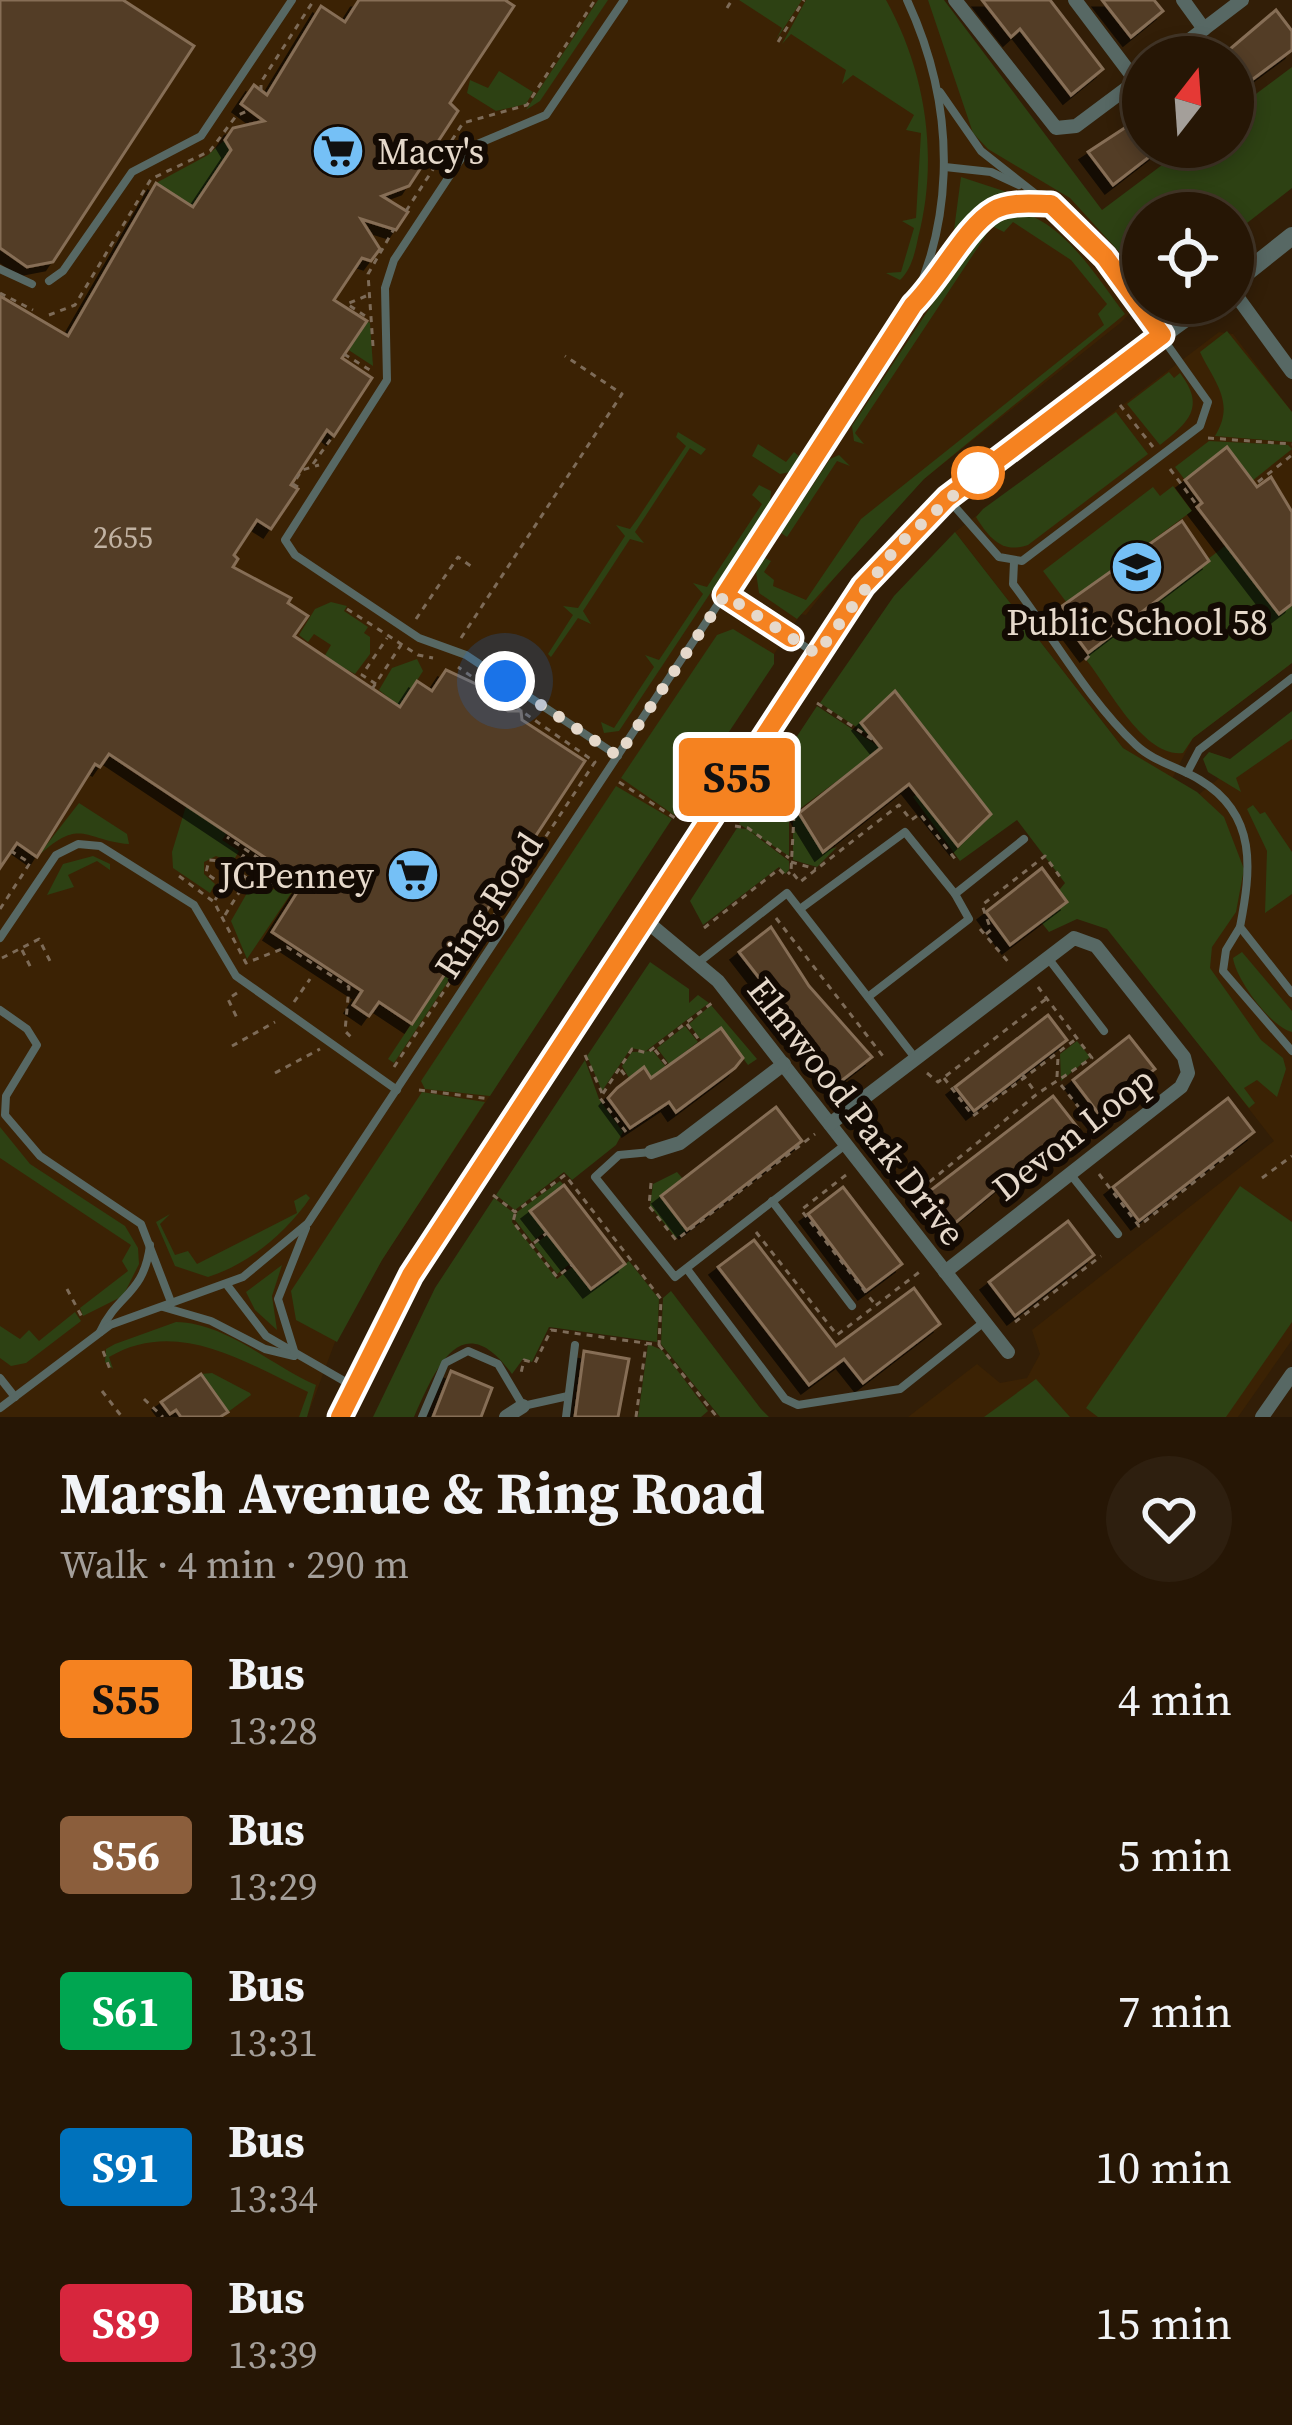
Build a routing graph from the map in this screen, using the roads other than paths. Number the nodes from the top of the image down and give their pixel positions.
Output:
1 (292, 0) edge
2 (624, 0) edge
3 (907, 0) edge
4 (955, 0) edge
5 (1076, 0) edge
6 (1183, 0) edge
7 (1242, 0) edge
8 (1204, 29) junction
9 (1195, 36) edge
10 (1122, 56) edge
11 (939, 89) junction
12 (1122, 92) edge
13 (945, 167) junction
14 (1051, 204) junction
15 (1292, 236) edge
16 (0, 269) edge
17 (1254, 269) edge
18 (49, 281) dead end
19 (32, 284) dead end
20 (913, 305) junction
21 (1254, 317) edge
22 (1177, 324) edge
23 (1162, 335) junction
24 (1292, 372) edge
25 (947, 498) junction
26 (1015, 562) junction
27 (725, 595) junction
28 (817, 654) junction
29 (1292, 678) edge
30 (618, 756) junction
31 (1187, 773) junction
32 (1024, 839) dead end
33 (956, 894) junction
34 (800, 910) junction
35 (645, 920) junction
36 (1240, 927) junction
37 (0, 938) edge
38 (1047, 957) junction
39 (699, 962) junction
40 (1292, 993) edge
41 (868, 998) junction
42 (0, 1010) edge
43 (1104, 1031) dead end
44 (1292, 1051) edge
45 (916, 1059) junction
46 (784, 1064) junction
47 (397, 1090) junction
48 (824, 1128) junction
49 (846, 1144) junction
50 (651, 1152) joint
51 (1070, 1174) junction
52 (772, 1202) junction
53 (308, 1223) junction
54 (1118, 1234) dead end
55 (150, 1244) junction
56 (687, 1269) junction
57 (945, 1272) junction
58 (227, 1285) junction
59 (171, 1302) junction
60 (158, 1305) junction
61 (851, 1306) dead end
62 (984, 1322) junction
63 (100, 1332) junction
64 (575, 1345) dead end
65 (1008, 1352) dead end
66 (296, 1355) junction
67 (1292, 1374) edge
68 (0, 1378) edge
69 (352, 1386) junction
70 (568, 1396) junction
71 (14, 1397) junction
72 (523, 1406) junction
73 (0, 1408) edge
74 (340, 1417) edge
75 (422, 1417) edge
76 (506, 1417) edge
77 (566, 1417) edge
78 (1262, 1417) edge

1 - 18 lane
2 - 30 lane
3 - 11 lane, Ring Road
4 - 12 street
5 - 10 street
6 - 8 street
7 - 8 street
8 - 9 street
11 - 13 lane, Ring Road
11 - 14 lane, Ring Road
13 - 14 lane, Ring Road
13 - 20 lane, Ring Road
14 - 20 lane, Ring Road
14 - 23 lane, Ring Road
15 - 17 street
16 - 19 lane
20 - 27 lane, Ring Road
21 - 24 street
22 - 23 street
23 - 25 street
23 - 26 lane, Ring Road
25 - 26 lane
25 - 28 street
26 - 31 lane
27 - 28 lane
27 - 30 lane, Ring Road
28 - 35 street
29 - 31 lane
30 - 47 lane, Ring Road
31 - 36 lane
32 - 33 lane
33 - 34 lane
33 - 41 lane
34 - 39 lane
34 - 41 lane
35 - 39 street, Elmwood Park Drive
35 - 69 street
36 - 40 lane
36 - 44 lane
37 - 47 lane
38 - 43 lane
38 - 45 street, Devon Loop
38 - 51 street, Devon Loop
39 - 46 street, Elmwood Park Drive
41 - 45 lane
42 - 55 lane
45 - 48 street, Devon Loop
46 - 48 street, Elmwood Park Drive
46 - 50 street
47 - 53 lane, Ring Road
48 - 49 street, Elmwood Park Drive
49 - 52 lane
49 - 57 street, Elmwood Park Drive
50 - 56 lane
51 - 54 lane
51 - 57 street, Devon Loop
52 - 56 lane
52 - 61 lane
53 - 58 lane, Ring Road
53 - 66 lane
55 - 59 lane
55 - 63 lane
56 - 62 lane
57 - 62 street, Elmwood Park Drive
58 - 59 lane, Ring Road
58 - 66 lane
59 - 60 lane, Ring Road
60 - 63 lane, Ring Road
60 - 66 lane
62 - 65 street, Elmwood Park Drive
63 - 71 lane, Ring Road
64 - 70 lane
66 - 69 lane
67 - 78 street
68 - 71 lane
69 - 74 street
70 - 72 lane
70 - 77 lane
71 - 73 lane, Ring Road
72 - 75 lane
72 - 76 street

